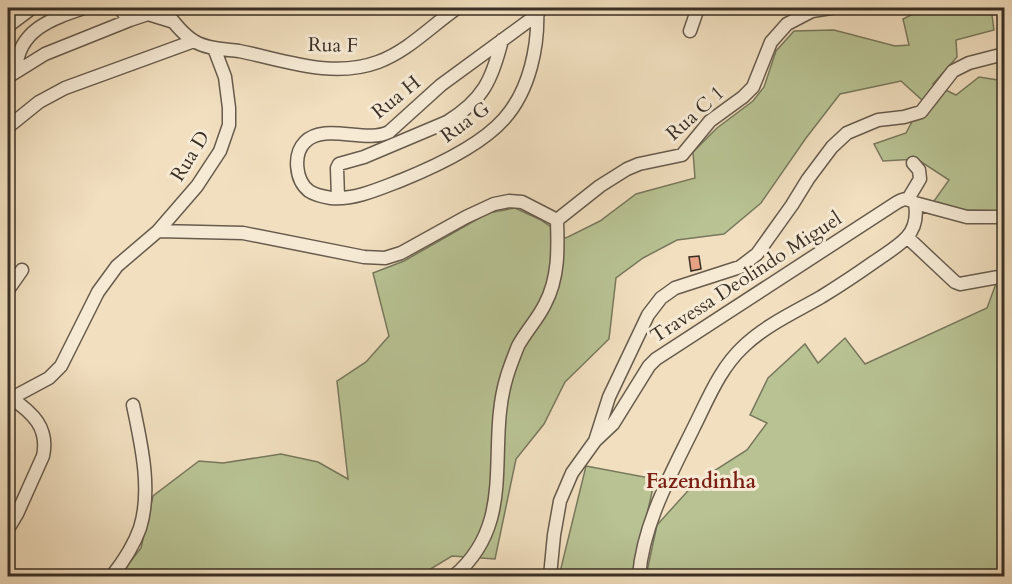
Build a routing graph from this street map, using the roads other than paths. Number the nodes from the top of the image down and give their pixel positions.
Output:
1 (32, 8) edge
2 (84, 8) edge
3 (119, 8) edge
4 (163, 8) edge
5 (457, 8) edge
6 (699, 8) edge
7 (831, 8) edge
8 (145, 11) edge
9 (537, 11) edge
10 (130, 20) junction
11 (174, 22) junction
12 (8, 26) edge
13 (690, 31) dead end
14 (502, 40) junction
15 (194, 41) junction
16 (214, 48) junction
17 (1005, 54) edge
18 (12, 73) edge
19 (8, 127) edge
20 (913, 163) dead end
21 (338, 198) junction
22 (912, 201) junction
23 (1005, 217) edge
24 (558, 219) junction
25 (154, 235) junction
26 (907, 237) junction
27 (22, 270) dead end
28 (1005, 276) edge
29 (8, 290) edge
30 (9, 399) edge
31 (133, 405) dead end
32 (595, 441) junction
33 (8, 529) edge
34 (112, 576) edge
35 (454, 576) edge
36 (550, 576) edge
37 (639, 576) edge

1 - 12 street
2 - 18 street
3 - 10 street
4 - 11 street
5 - 16 street, Rua F
6 - 13 street
7 - 24 street, Rua C 1
8 - 10 street
8 - 11 street
9 - 14 street, Rua H
9 - 21 street, Rua G
10 - 18 street
11 - 15 street
14 - 21 street
14 - 21 street, Rua H
15 - 16 street, Rua F
15 - 19 street
16 - 25 street, Rua D
17 - 32 street
20 - 22 street
22 - 23 street
22 - 26 street
22 - 32 street, Travessa Deolindo Miguel
24 - 25 street
24 - 35 street
25 - 30 street, Rua D
26 - 28 street
26 - 37 street
27 - 29 street
30 - 33 street
31 - 34 street
32 - 36 street

